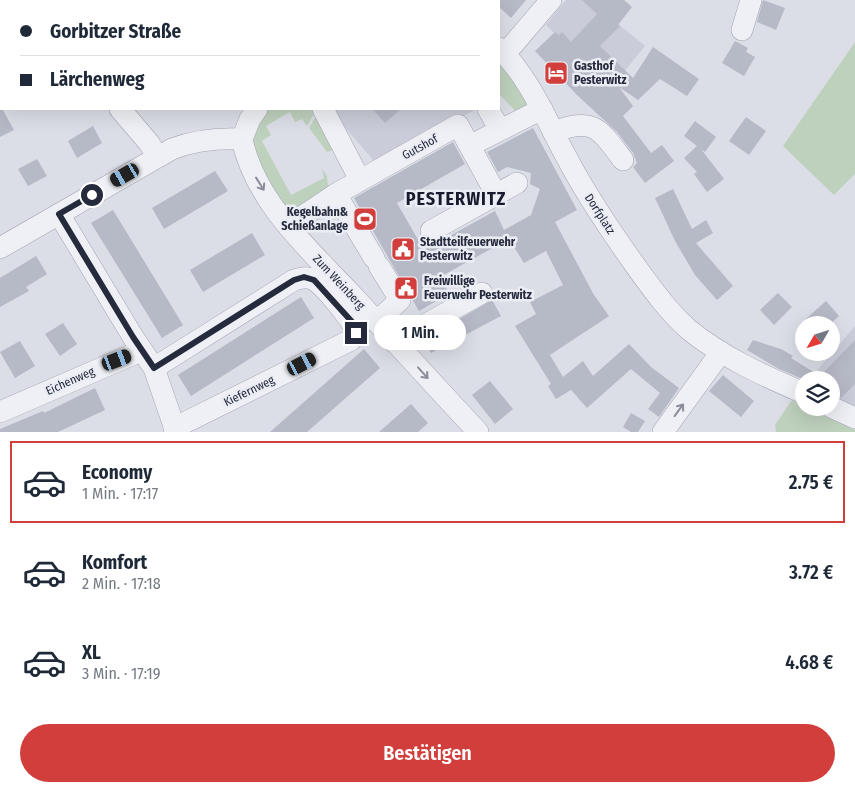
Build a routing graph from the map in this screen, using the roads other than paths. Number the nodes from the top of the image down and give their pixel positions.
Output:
1 (551, 0) edge
2 (751, 0) edge
3 (742, 30) dead end
4 (502, 51) edge
5 (542, 109) junction
6 (121, 110) edge
7 (256, 110) edge
8 (324, 110) edge
9 (489, 110) edge
10 (500, 130) junction
11 (553, 132) junction
12 (242, 140) junction
13 (471, 145) junction
14 (157, 156) junction
15 (623, 160) dead end
16 (360, 180) junction
17 (517, 183) dead end
18 (336, 194) junction
19 (496, 194) junction
20 (59, 214) junction
21 (288, 226) junction
22 (431, 231) dead end
23 (0, 248) edge
24 (482, 293) dead end
25 (376, 322) junction
26 (394, 342) junction
27 (141, 351) junction
28 (721, 352) junction
29 (154, 368) junction
30 (795, 389) edge
31 (840, 410) edge
32 (0, 412) edge
33 (855, 418) edge
34 (175, 430) edge
35 (478, 432) edge
36 (663, 432) edge

1 - 4 street
2 - 3 street
4 - 5 street, Dorfplatz
5 - 10 street
5 - 11 street, Dorfplatz
6 - 14 street
7 - 12 street
8 - 16 street
9 - 10 street
10 - 13 street
11 - 15 street
11 - 28 street, Dorfplatz
12 - 14 street
12 -> 21 street, Zum Weinberg
13 - 16 street, Gutshof
13 - 19 street, Gutshof
14 - 20 street
16 - 18 street
17 - 19 street
18 - 21 street
18 - 25 street
19 - 22 street
20 - 23 street
20 - 27 street
21 - 25 street, Zum Weinberg
24 - 26 street
25 - 26 street, Zum Weinberg
26 -> 35 street, Zum Weinberg
27 - 29 street
27 - 32 street, Eichenweg
28 - 30 street, Dorfplatz
36 -> 28 street
29 - 34 street
29 - 34 street, Kiefernweg
31 - 33 street

